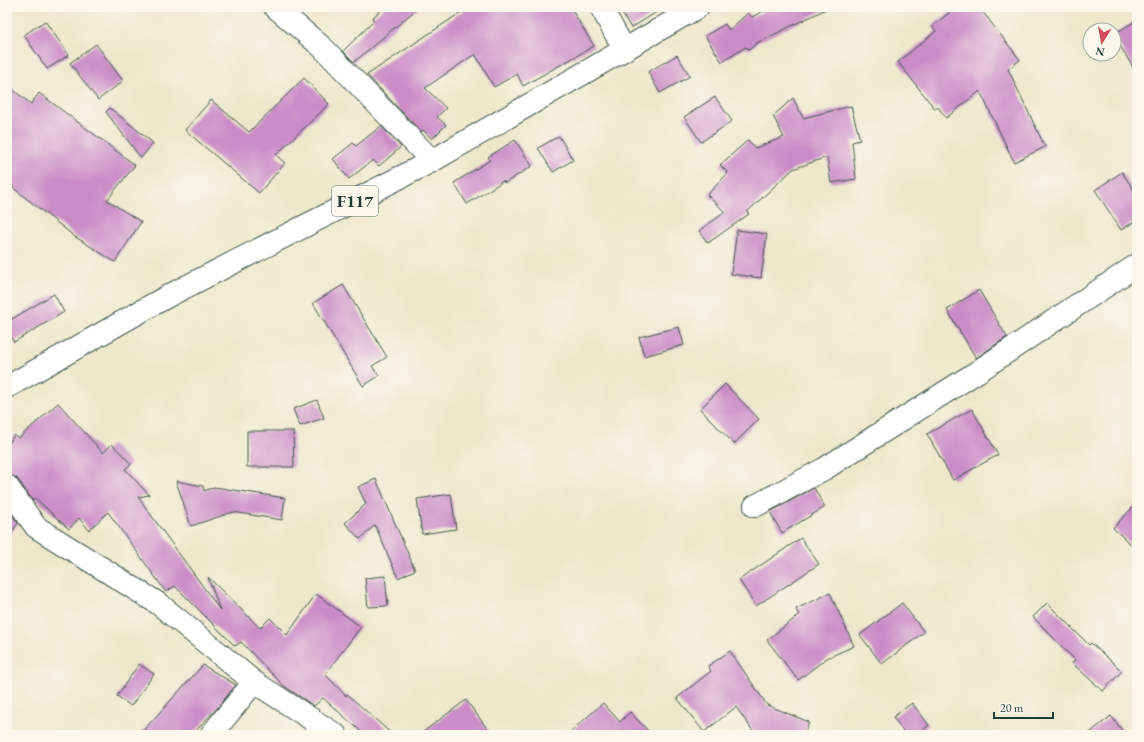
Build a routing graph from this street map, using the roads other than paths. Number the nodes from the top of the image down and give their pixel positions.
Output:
1 (275, 7) edge
2 (601, 7) edge
3 (698, 7) edge
4 (624, 49) junction
5 (432, 161) junction
6 (1137, 265) edge
7 (7, 387) edge
8 (7, 486) edge
9 (755, 506) dead end
10 (254, 682) junction
11 (211, 735) edge
12 (336, 735) edge

1 - 5 street
2 - 4 street
3 - 4 street, F117
4 - 5 street, F117
5 - 7 street, F117
6 - 9 street
8 - 10 street
10 - 11 street
10 - 12 street

